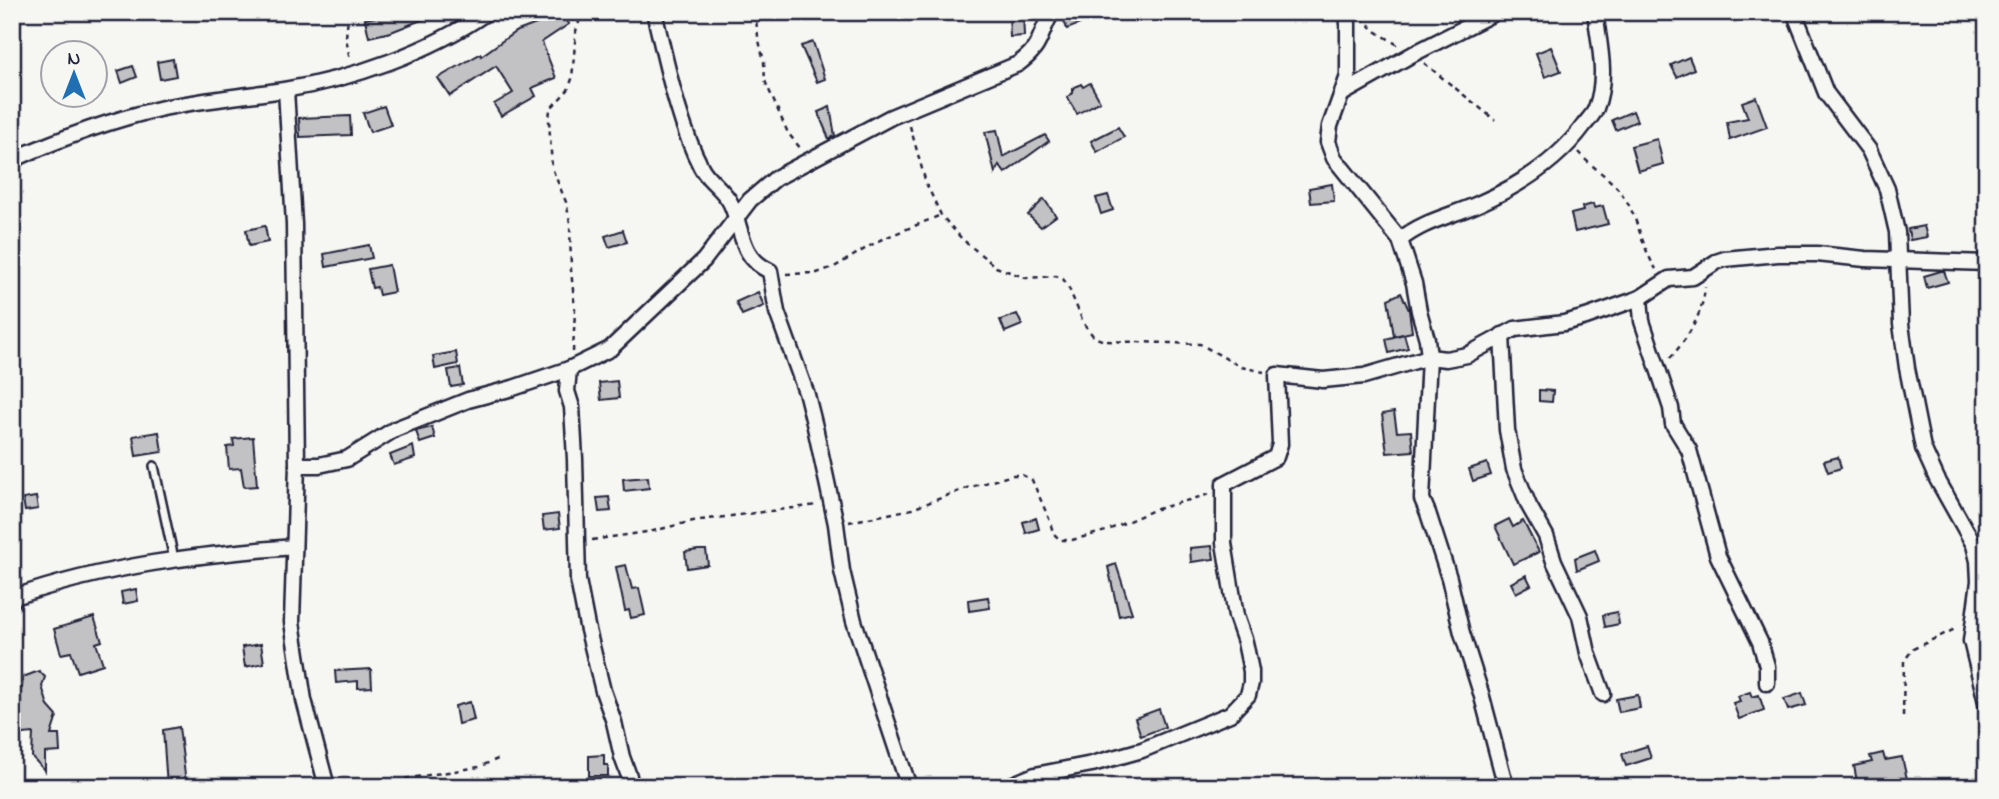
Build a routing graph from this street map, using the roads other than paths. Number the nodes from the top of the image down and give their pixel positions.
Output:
1 (486, 12) edge
2 (654, 12) edge
3 (1052, 12) edge
4 (1347, 12) edge
5 (1496, 12) edge
6 (1595, 12) edge
7 (1794, 12) edge
8 (286, 90) junction
9 (1342, 94) junction
10 (12, 160) edge
11 (736, 220) junction
12 (1401, 240) junction
13 (1897, 260) junction
14 (1987, 263) edge
15 (1640, 298) junction
16 (1502, 335) junction
17 (1429, 357) junction
18 (569, 369) junction
19 (298, 465) junction
20 (154, 466) dead end
21 (293, 547) junction
22 (174, 559) junction
23 (13, 597) edge
24 (1767, 682) dead end
25 (1603, 694) dead end
26 (1987, 706) edge
27 (327, 787) edge
28 (629, 787) edge
29 (909, 787) edge
30 (1006, 787) edge
31 (1506, 787) edge

1 - 8 street
2 - 11 street
3 - 11 street
4 - 9 street
5 - 9 street
6 - 12 street
7 - 13 street
8 - 10 street
8 - 19 street
9 - 12 street
11 - 18 street
11 - 29 street
12 - 17 street
13 - 14 street
13 - 15 street
13 - 26 street
15 - 16 street
15 - 24 street
16 - 17 street
16 - 25 street
17 - 30 street
17 - 31 street
18 - 19 street
18 - 28 street
19 - 21 street
20 - 22 lane
21 - 22 street
21 - 27 street
22 - 23 street

